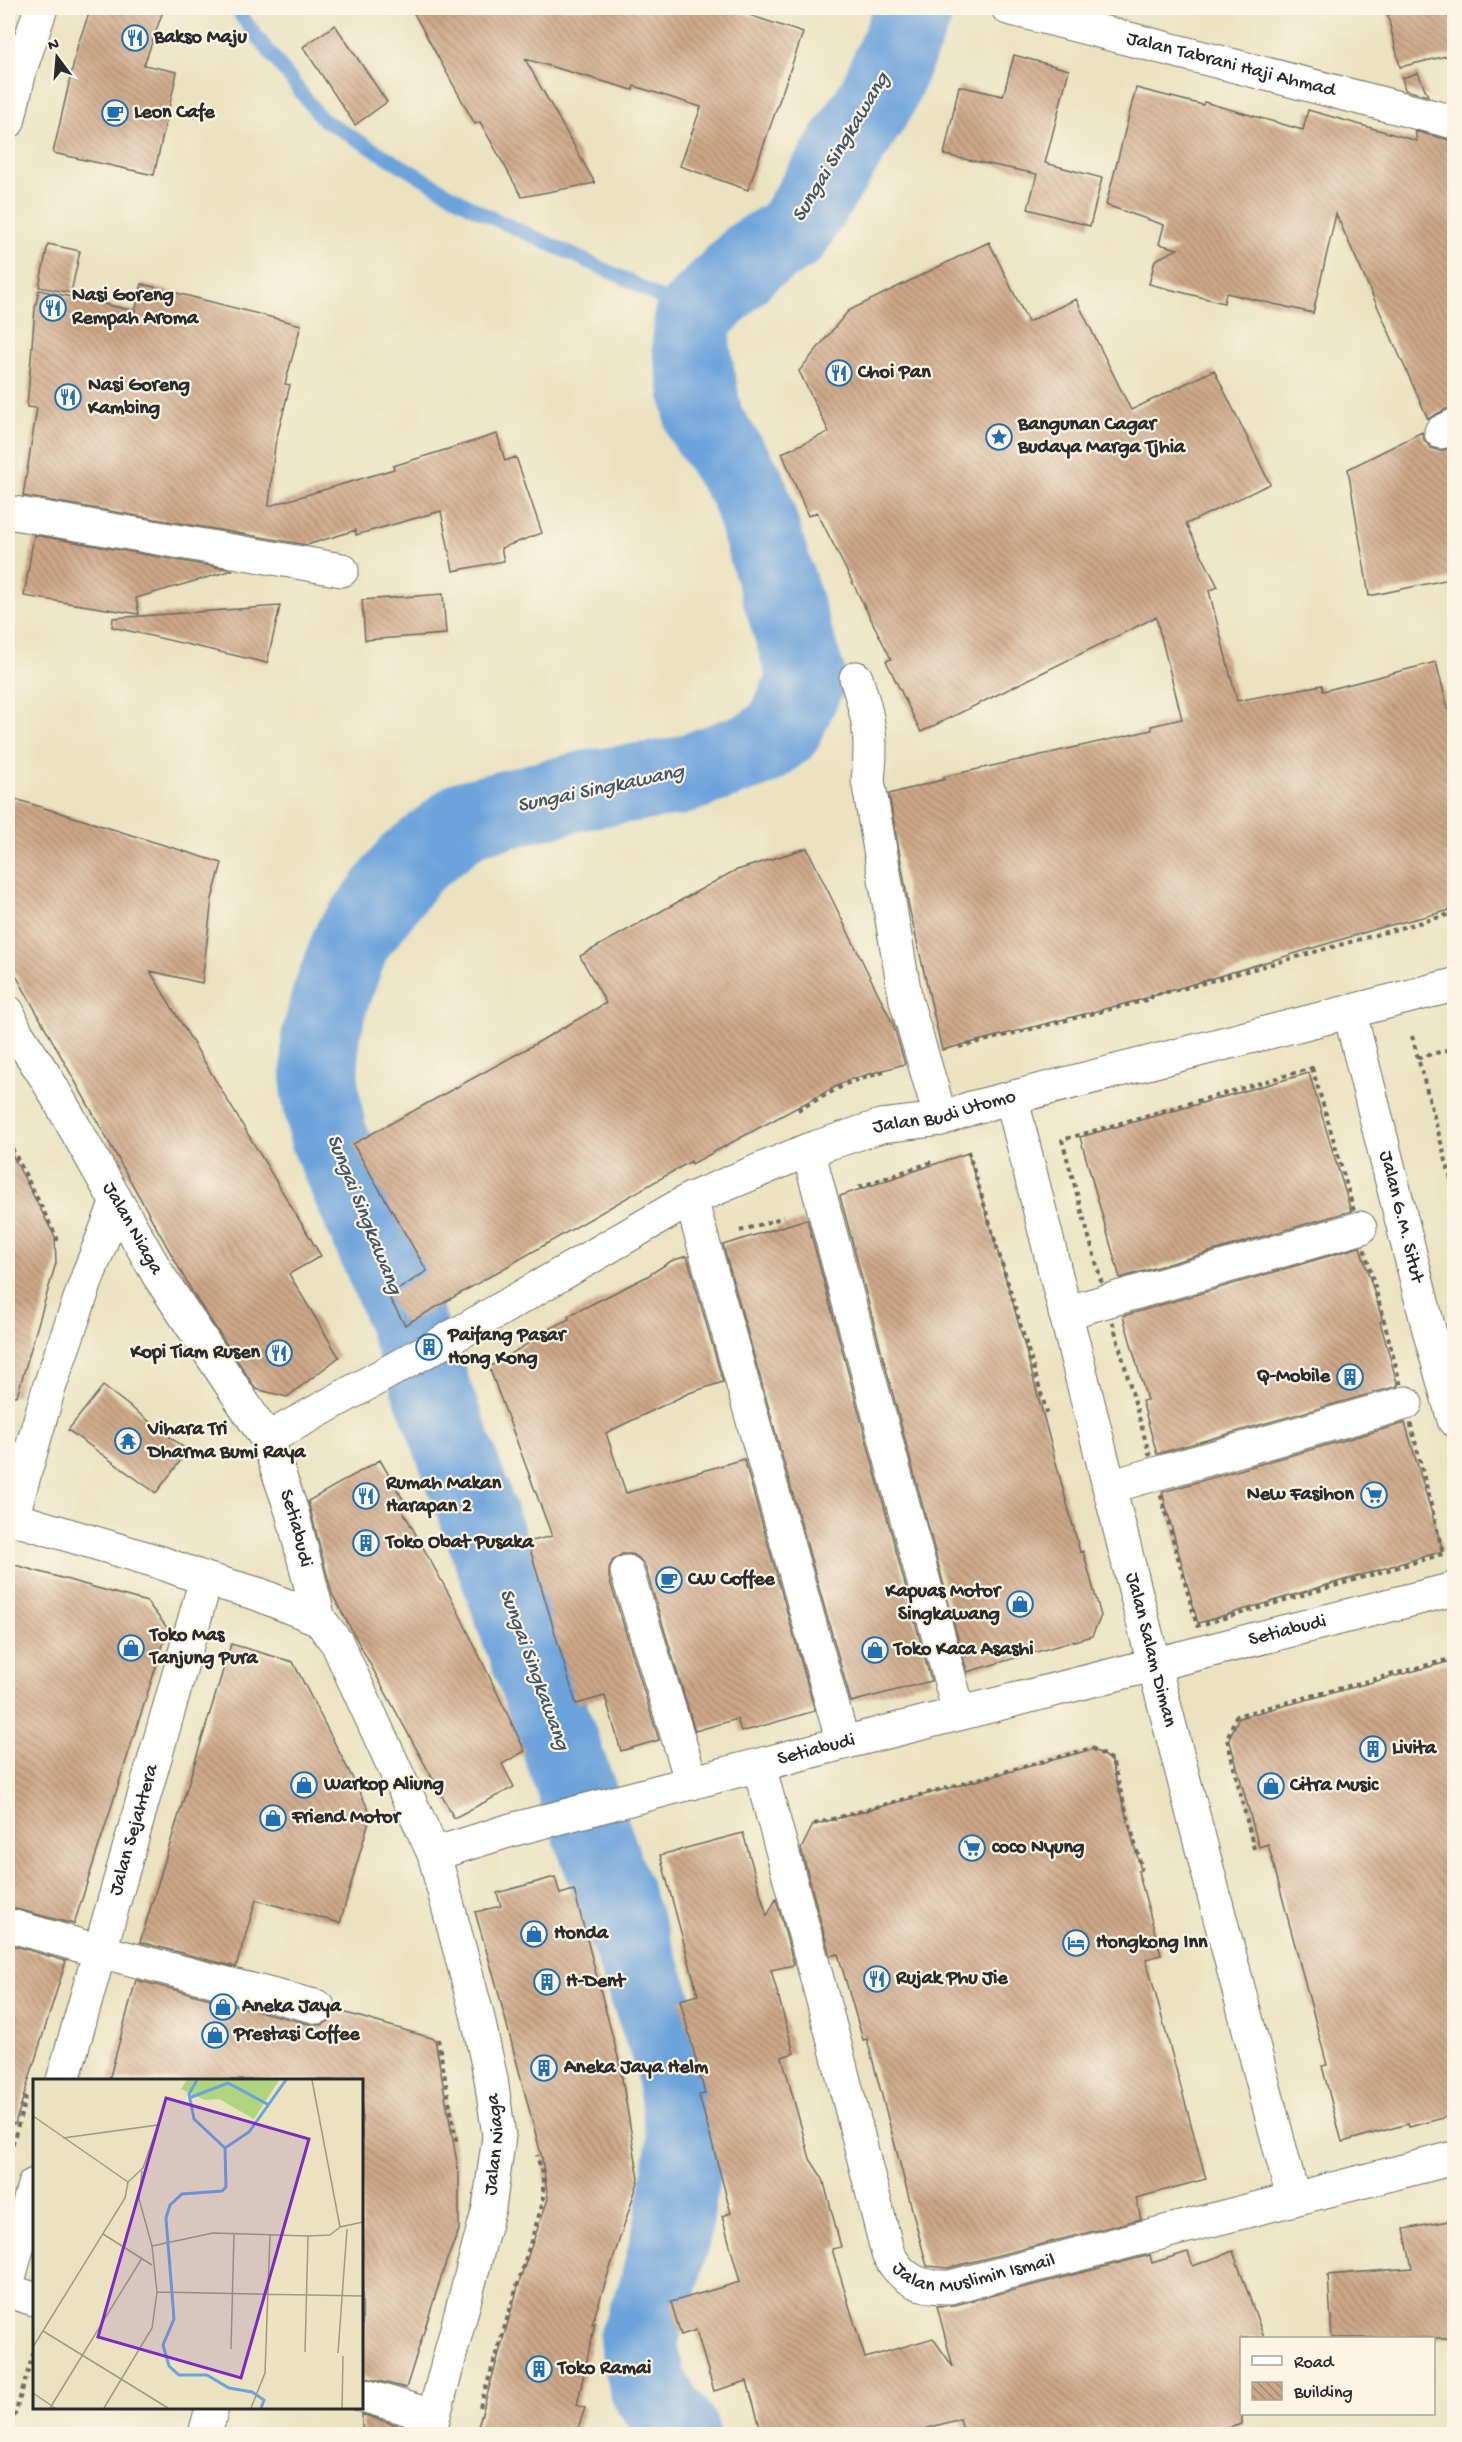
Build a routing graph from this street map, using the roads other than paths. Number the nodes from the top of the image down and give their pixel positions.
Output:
1 (41, 8) edge
2 (1008, 8) edge
3 (8, 122) edge
4 (1455, 122) edge
5 (8, 512) edge
6 (342, 570) dead end
7 (856, 678) dead end
8 (1455, 985) edge
9 (1350, 1013) junction
10 (10, 1025) edge
11 (1012, 1100) junction
12 (940, 1119) junction
13 (808, 1150) junction
14 (691, 1199) junction
15 (117, 1204) junction
16 (1360, 1228) road end
17 (1065, 1313) junction
18 (1406, 1403) road end
19 (1455, 1420) edge
20 (267, 1439) junction
21 (1109, 1487) junction
22 (10, 1518) edge
23 (627, 1572) dead end
24 (206, 1580) junction
25 (1455, 1589) edge
26 (320, 1618) junction
27 (1154, 1665) junction
28 (959, 1713) junction
29 (843, 1743) junction
30 (759, 1766) junction
31 (676, 1787) junction
32 (434, 1854) junction
33 (8, 1925) edge
34 (99, 1952) junction
35 (318, 2007) dead end
36 (63, 2079) edge
37 (1455, 2158) edge
38 (33, 2189) edge
39 (1293, 2198) junction
40 (8, 2282) edge
41 (8, 2291) edge
42 (33, 2299) edge
43 (363, 2394) edge
44 (212, 2409) edge
45 (431, 2425) edge
46 (205, 2434) edge

1 - 3 street
2 - 4 street, Jalan Tabrani Haji Ahmad
5 - 6 street
7 - 12 street
8 - 9 street, Jalan Budi Utomo
9 - 11 street, Jalan Budi Utomo
9 - 19 street, Jalan G.M. Situt
10 - 15 street, Jalan Niaga
11 - 12 street, Jalan Budi Utomo
11 - 17 street, Jalan Salam Diman
12 - 13 street, Jalan Budi Utomo
13 - 14 street, Jalan Budi Utomo
13 - 28 street
14 - 20 street, Jalan Budi Utomo
14 - 29 street
15 - 20 street, Jalan Niaga
15 - 22 street
16 - 17 street
17 - 21 street, Jalan Salam Diman
18 - 21 street
20 - 26 street, Setiabudi
21 - 27 street, Jalan Salam Diman
22 - 24 street
23 - 31 street
24 - 26 street
24 - 34 street, Jalan Sejahtera
25 - 27 street, Setiabudi
26 - 32 street, Setiabudi
27 - 28 street, Setiabudi
27 - 39 street, Jalan Salam Diman
28 - 29 street, Setiabudi
29 - 30 street, Setiabudi
30 - 31 street, Setiabudi
30 - 39 street, Jalan Muslimin Ismail
31 - 32 street, Setiabudi
32 - 45 street, Jalan Niaga
33 - 34 street
34 - 35 street
34 - 36 street, Jalan Sejahtera
37 - 39 street, Jalan Muslimin Ismail
38 - 40 street
41 - 42 street
43 - 45 street
44 - 46 street

